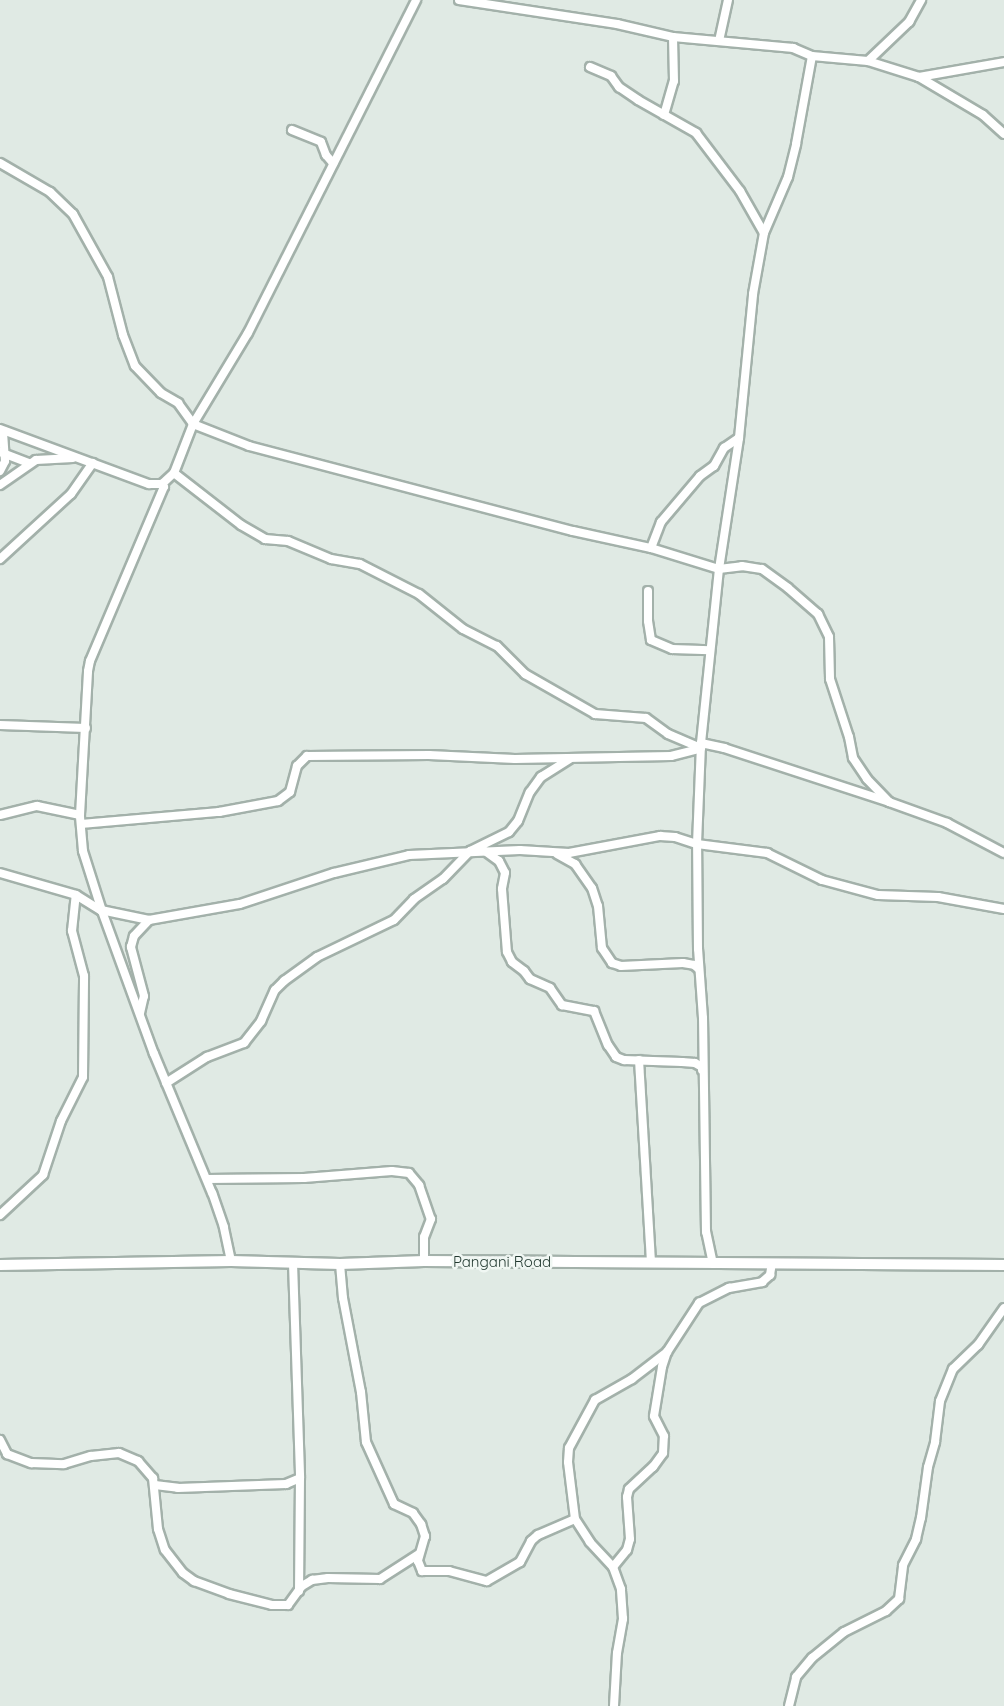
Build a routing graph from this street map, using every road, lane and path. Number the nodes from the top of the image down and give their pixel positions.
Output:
1 (416, 0) edge
2 (459, 0) edge
3 (728, 0) edge
4 (921, 0) edge
5 (673, 37) junction
6 (719, 41) junction
7 (812, 57) junction
8 (868, 61) junction
9 (1004, 62) edge
10 (590, 67) dead end
11 (919, 77) junction
12 (664, 115) junction
13 (292, 130) dead end
14 (1004, 134) edge
15 (0, 163) edge
16 (333, 163) junction
17 (764, 233) junction
18 (193, 424) junction
19 (1, 430) edge
20 (739, 438) junction
21 (2, 453) edge
22 (76, 458) junction
23 (28, 463) junction
24 (93, 463) junction
25 (0, 471) edge
26 (174, 473) junction
27 (0, 484) edge
28 (162, 484) junction
29 (651, 548) junction
30 (0, 559) edge
31 (719, 569) junction
32 (648, 591) dead end
33 (710, 650) junction
34 (0, 725) edge
35 (86, 728) junction
36 (701, 747) junction
37 (573, 758) junction
38 (889, 802) junction
39 (80, 814) junction
40 (0, 815) edge
41 (81, 825) junction
42 (697, 844) junction
43 (470, 851) junction
44 (485, 851) junction
45 (1004, 853) edge
46 (557, 854) junction
47 (0, 873) edge
48 (76, 895) junction
49 (1004, 909) edge
50 (101, 910) junction
51 (148, 920) junction
52 (699, 969) junction
53 (140, 1013) junction
54 (639, 1060) junction
55 (703, 1073) junction
56 (166, 1083) junction
57 (207, 1179) junction
58 (0, 1215) edge
59 (231, 1261) junction
60 (424, 1261) junction
61 (651, 1262) junction
62 (294, 1263) junction
63 (771, 1263) junction
64 (340, 1264) junction
65 (713, 1264) junction
66 (1004, 1264) edge
67 (0, 1265) edge
68 (1004, 1308) edge
69 (667, 1352) junction
70 (0, 1440) edge
71 (300, 1478) junction
72 (155, 1485) junction
73 (575, 1519) junction
74 (419, 1554) junction
75 (613, 1568) junction
76 (299, 1590) junction
77 (614, 1706) edge
78 (789, 1706) edge

1 - 16 street
2 - 5 street
3 - 6 street
4 - 8 street
5 - 6 street
5 - 12 street
6 - 7 street
7 - 8 street
7 - 17 street
8 - 11 street
9 - 11 street
10 - 12 street
11 - 14 street
12 - 17 street
13 - 16 street
15 - 18 street
16 - 18 street
17 - 20 street
18 - 26 street
18 - 29 street
19 - 21 street
19 - 22 street
20 - 29 street
20 - 31 street
21 - 23 street
21 - 25 street
22 - 23 street
22 - 24 street
23 - 27 street
24 - 28 street
24 - 30 street
26 - 28 street
26 - 36 street
28 - 35 street
29 - 31 street
31 - 33 street
31 - 38 street
32 - 33 street
33 - 36 street
34 - 35 street
35 - 39 street
36 - 37 street
36 - 38 street
36 - 42 street
37 - 41 street
37 - 43 street
38 - 45 street
39 - 40 street
39 - 41 street
41 - 50 street
42 - 46 street
42 - 49 street
42 - 52 street
43 - 44 street
43 - 51 street
43 - 56 street
44 - 46 street
44 - 54 street
46 - 52 street
47 - 48 street
48 - 50 street
48 - 58 street
50 - 51 street
50 - 53 street
51 - 53 street
52 - 55 street
53 - 56 street
54 - 55 street
54 - 61 street
55 - 65 street
56 - 57 street
57 - 59 street
57 - 60 street
59 - 62 main road, Pangani Road
59 - 67 main road, Pangani Road
60 - 61 main road, Pangani Road
60 - 64 main road, Pangani Road
61 - 65 main road, Pangani Road
62 - 64 main road, Pangani Road
62 - 71 street
63 - 65 main road, Pangani Road
63 - 66 main road, Pangani Road
63 - 69 street
64 - 74 street
68 - 78 street
69 - 73 street
69 - 75 street
70 - 72 street
71 - 72 street
71 - 76 street
72 - 76 street
73 - 74 street
73 - 75 street
74 - 76 street
75 - 77 street

